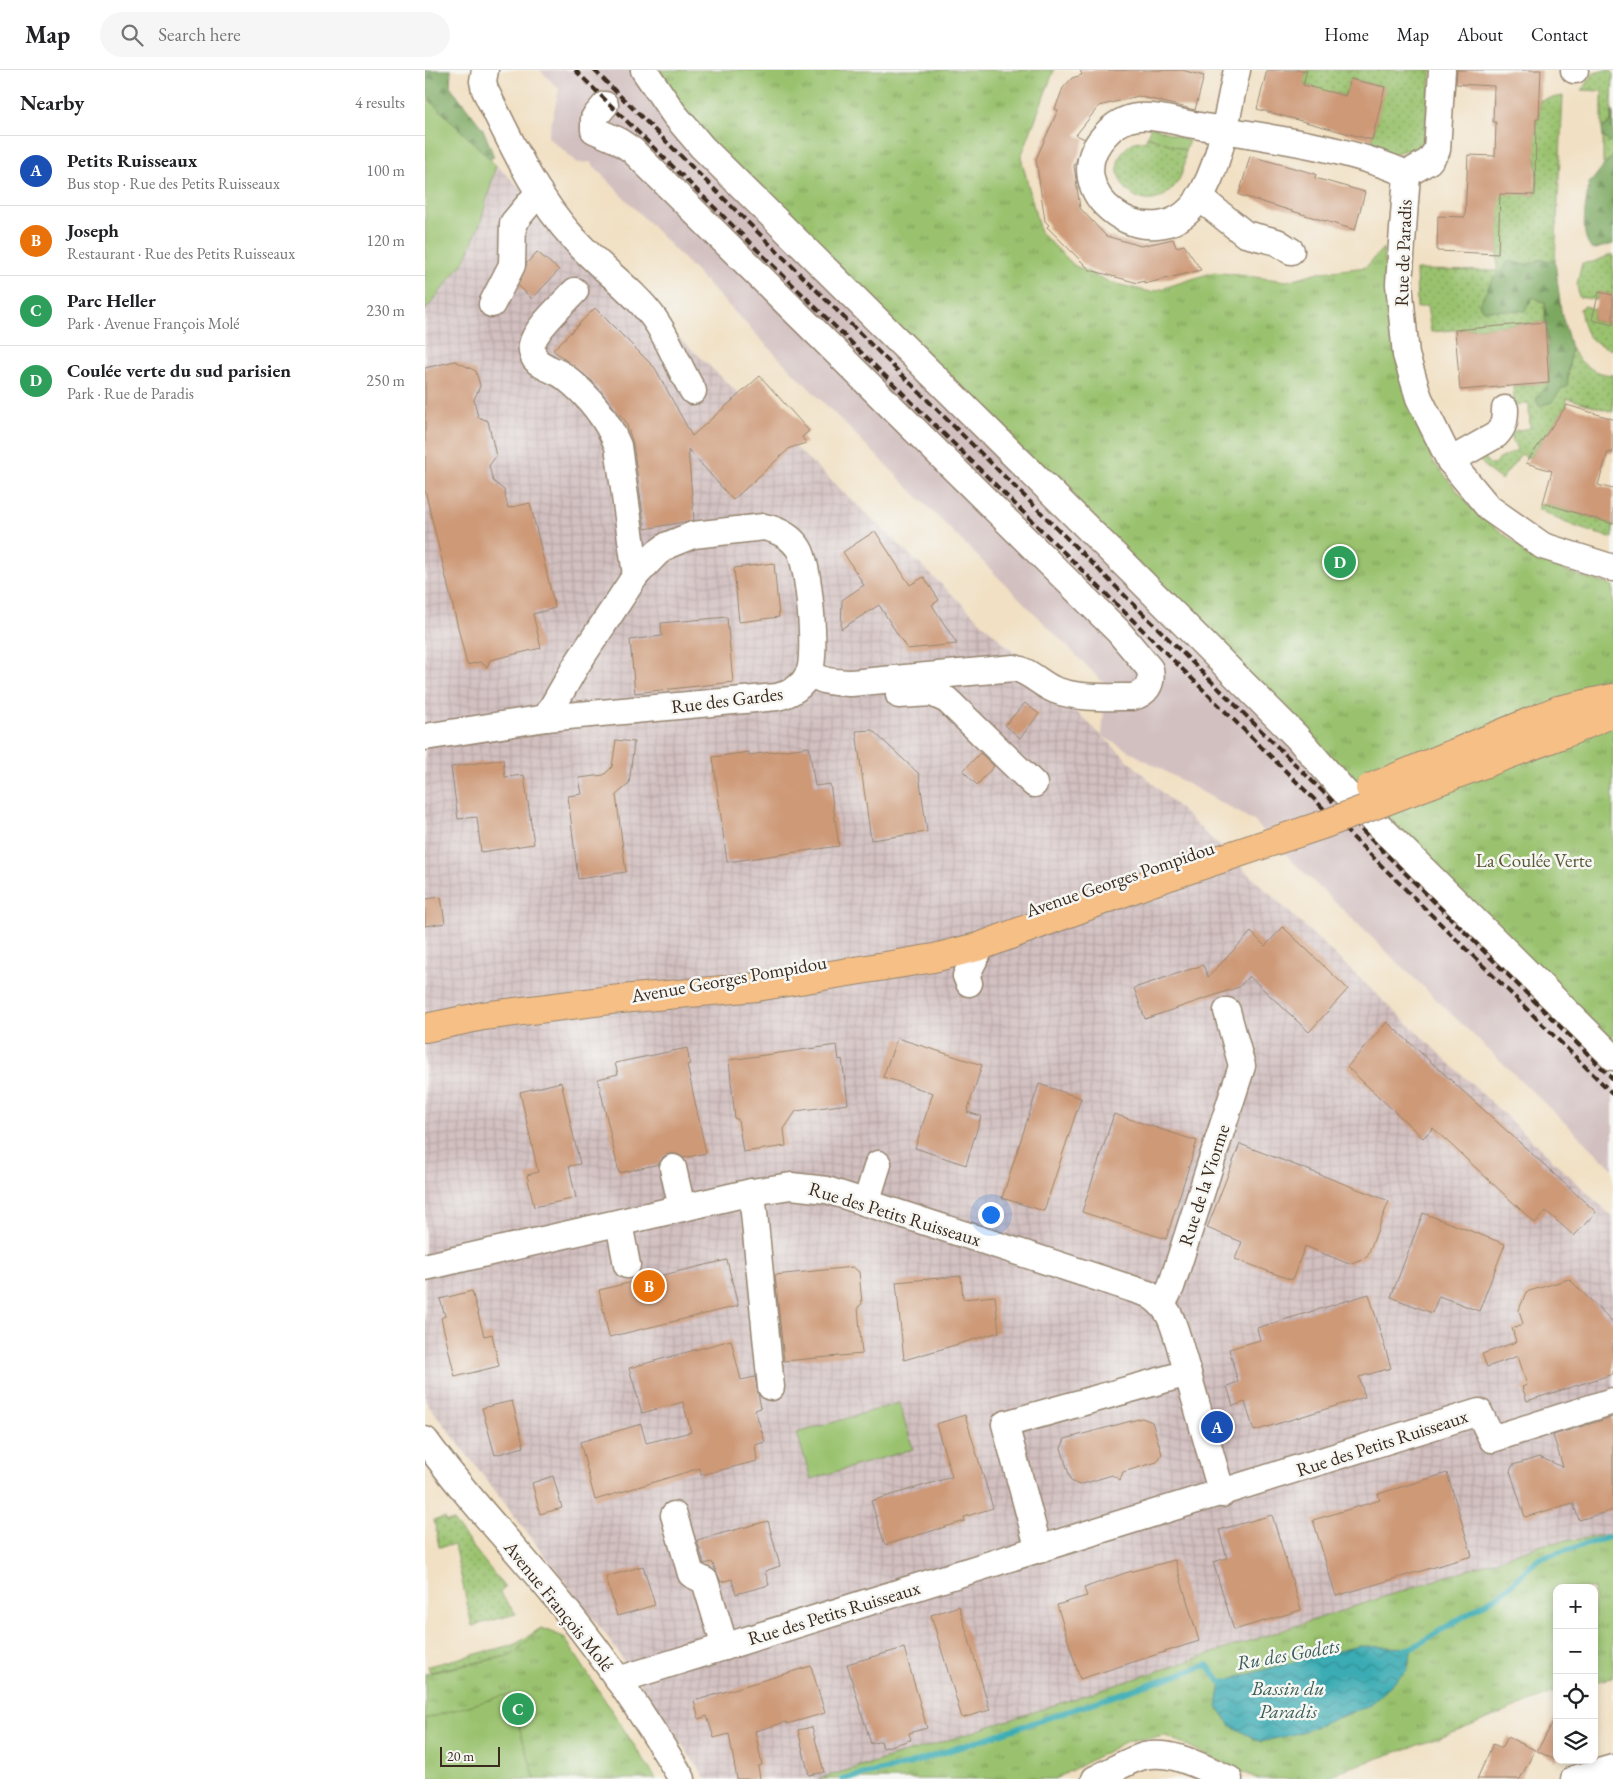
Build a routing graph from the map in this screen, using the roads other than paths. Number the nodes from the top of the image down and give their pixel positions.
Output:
1 (485, 70) edge
2 (645, 70) edge
3 (1237, 70) edge
4 (1442, 70) edge
5 (605, 105) dead end
6 (1223, 129) junction
7 (1407, 174) junction
8 (539, 192) junction
9 (1198, 199) junction
10 (1221, 215) junction
11 (1280, 228) dead end
12 (1291, 251) dead end
13 (575, 291) dead end
14 (492, 304) dead end
15 (693, 391) dead end
16 (1505, 409) dead end
17 (1450, 461) junction
18 (1613, 568) edge
19 (636, 575) junction
20 (810, 672) junction
21 (851, 683) junction
22 (1613, 698) edge
23 (1613, 713) edge
24 (546, 718) junction
25 (1562, 722) junction
26 (425, 738) edge
27 (1034, 784) dead end
28 (1151, 875) junction
29 (981, 946) junction
30 (934, 958) junction
31 (610, 1000) junction
32 (425, 1013) edge
33 (483, 1016) junction
34 (1230, 1019) dead end
35 (425, 1028) edge
36 (1613, 1057) edge
37 (878, 1164) dead end
38 (673, 1168) dead end
39 (752, 1192) junction
40 (865, 1202) junction
41 (682, 1208) junction
42 (619, 1223) junction
43 (627, 1265) dead end
44 (425, 1267) edge
45 (1163, 1304) junction
46 (1187, 1373) junction
47 (771, 1387) dead end
48 (1613, 1401) edge
49 (425, 1440) edge
50 (433, 1465) edge
51 (1222, 1494) junction
52 (674, 1515) dead end
53 (1039, 1550) junction
54 (725, 1647) junction
55 (618, 1680) junction
56 (1613, 1768) edge
57 (682, 1779) edge
58 (1095, 1779) edge
59 (1229, 1779) edge
60 (1574, 1779) edge

1 - 8 street
2 - 36 street
3 - 6 street, Rue de Paradis
4 - 7 street
5 - 21 street
6 - 7 street, Rue de Paradis
6 - 9 street, Rue de Paradis
6 - 9 street, Rue de Paradis
7 - 17 street, Rue de Paradis
8 - 14 street
8 - 15 street
9 - 10 street
10 - 11 street
10 - 12 street
13 - 19 street
16 - 17 street
17 - 18 street, Rue de Paradis
19 - 20 street
19 - 24 street
20 - 21 street
20 - 24 street, Rue des Gardes
21 - 27 street
22 - 25 main road, Avenue Georges Pompidou
23 - 25 main road, Avenue Georges Pompidou
24 - 26 street, Rue des Gardes
25 - 28 main road, Avenue Georges Pompidou, bridge
28 - 29 main road, Avenue Georges Pompidou
28 - 31 main road, Avenue Georges Pompidou
29 - 30 main road, Avenue Georges Pompidou
29 - 30 street
30 - 31 main road, Avenue Georges Pompidou
31 - 33 main road, Avenue Georges Pompidou
32 - 33 main road, Avenue Georges Pompidou
33 - 35 main road, Avenue Georges Pompidou
34 - 45 street, Rue de la Viorme
37 - 40 street
38 - 41 street
39 - 40 street, Rue des Petits Ruisseaux
39 - 41 street, Rue des Petits Ruisseaux
39 - 47 street
40 - 45 street, Rue des Petits Ruisseaux
41 - 42 street, Rue des Petits Ruisseaux
42 - 43 street
42 - 44 street, Rue des Petits Ruisseaux
45 - 46 street
46 - 51 street
46 - 53 street
48 - 51 street, Rue des Petits Ruisseaux
49 - 50 street, Avenue François Molé
50 - 55 street, Avenue François Molé
51 - 53 street, Rue des Petits Ruisseaux
52 - 54 street
53 - 54 street, Rue des Petits Ruisseaux
54 - 55 street, Rue des Petits Ruisseaux
55 - 57 street, Avenue François Molé
56 - 60 street
58 - 59 street

